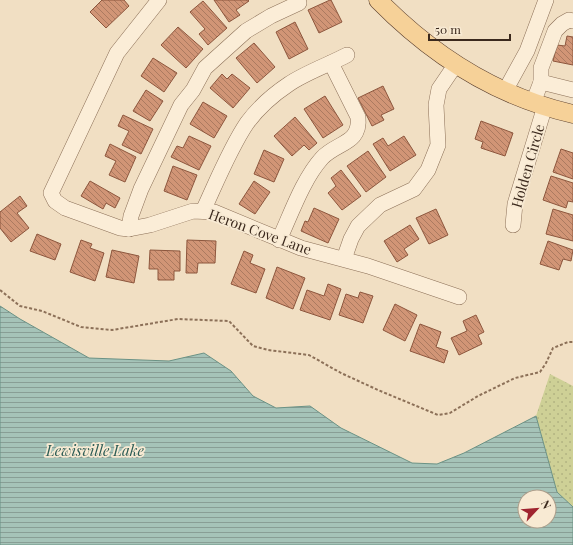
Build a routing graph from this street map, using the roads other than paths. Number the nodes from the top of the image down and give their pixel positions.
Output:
1 (159, 0) edge
2 (378, 0) edge
3 (546, 0) edge
4 (299, 3) dead end
5 (573, 21) edge
6 (347, 56) dead end
7 (331, 63) junction
8 (456, 64) junction
9 (541, 82) junction
10 (573, 90) edge
11 (505, 91) junction
12 (539, 105) junction
13 (573, 114) edge
14 (203, 211) junction
15 (513, 226) dead end
16 (128, 229) junction
17 (279, 240) junction
18 (344, 259) junction
19 (459, 297) dead end

1 - 16 street, Heron Cove Lane
2 - 8 main road
3 - 11 street
4 - 16 street
5 - 9 street, Holden Circle
6 - 7 street
7 - 14 street
7 - 17 street
8 - 11 main road
8 - 18 street
9 - 10 street
9 - 12 street, Holden Circle
11 - 12 main road
12 - 13 main road
12 - 15 street, Holden Circle
14 - 16 street, Heron Cove Lane
14 - 17 street, Heron Cove Lane
17 - 18 street, Heron Cove Lane
18 - 19 street, Heron Cove Lane

